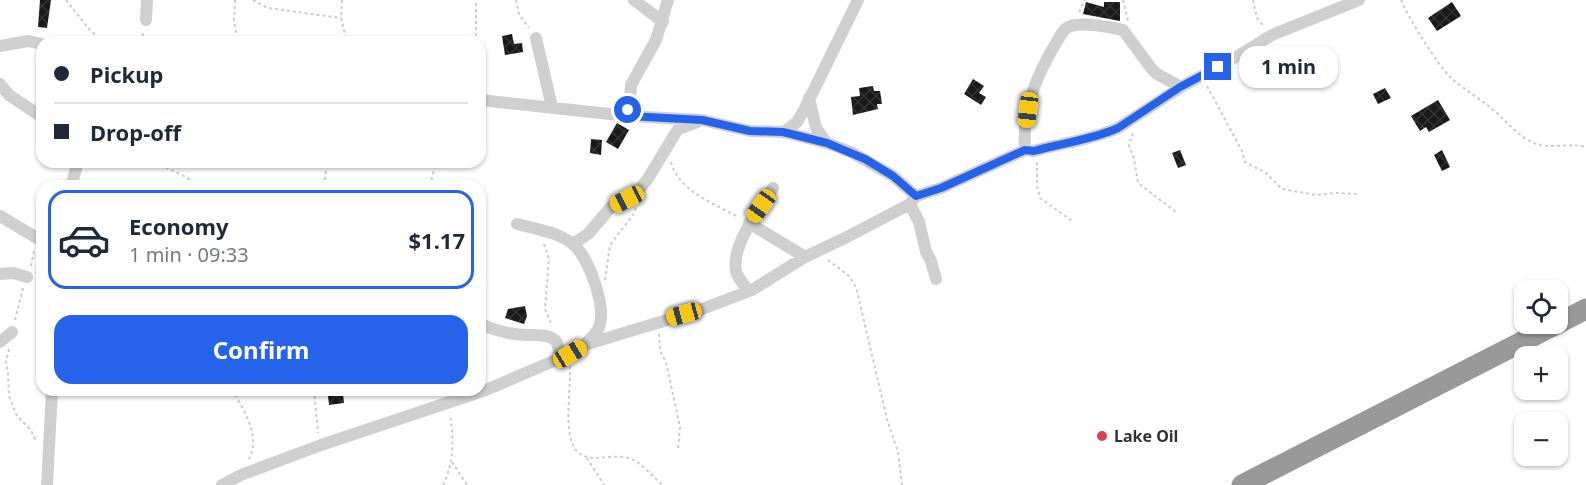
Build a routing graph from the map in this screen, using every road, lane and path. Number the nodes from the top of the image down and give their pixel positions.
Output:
1 (66, 0) edge
2 (147, 0) edge
3 (235, 0) edge
4 (253, 0) edge
5 (342, 0) edge
6 (476, 0) edge
7 (516, 0) edge
8 (634, 0) edge
9 (668, 0) edge
10 (858, 0) edge
11 (1123, 0) edge
12 (1253, 0) edge
13 (1359, 0) edge
14 (1401, 0) edge
15 (341, 18) junction
16 (147, 20) dead end
17 (663, 21) junction
18 (1126, 33) junction
19 (1272, 35) junction
20 (96, 36) edge
21 (237, 36) edge
22 (346, 36) edge
23 (476, 36) edge
24 (537, 38) joint
25 (36, 43) edge
26 (0, 46) edge
27 (1199, 77) junction
28 (0, 84) edge
29 (1180, 87) junction
30 (809, 98) junction
31 (486, 101) edge
32 (552, 107) junction
33 (36, 113) edge
34 (629, 116) junction
35 (1131, 119) junction
36 (702, 120) junction
37 (783, 132) junction
38 (827, 143) junction
39 (667, 147) junction
40 (1586, 147) edge
41 (1030, 150) junction
42 (167, 168) edge
43 (190, 180) edge
44 (647, 180) junction
45 (773, 188) dead end
46 (1359, 194) dead end
47 (913, 200) junction
48 (1176, 212) dead end
49 (0, 216) edge
50 (1072, 220) dead end
51 (748, 223) junction
52 (517, 224) dead end
53 (538, 230) junction
54 (36, 238) edge
55 (573, 244) junction
56 (36, 249) edge
57 (810, 254) junction
58 (0, 274) edge
59 (27, 277) junction
60 (936, 279) dead end
61 (596, 290) junction
62 (749, 291) junction
63 (1586, 309) edge
64 (658, 322) junction
65 (486, 326) edge
66 (12, 332) junction
67 (0, 342) edge
68 (557, 342) junction
69 (584, 345) junction
70 (565, 356) junction
71 (486, 390) edge
72 (52, 396) edge
73 (235, 396) edge
74 (315, 396) edge
75 (466, 396) edge
76 (447, 402) junction
77 (37, 441) dead end
78 (321, 445) junction
79 (678, 449) dead end
80 (587, 458) junction
81 (452, 462) junction
82 (241, 475) junction
83 (47, 485) edge
84 (222, 485) edge
85 (443, 485) edge
86 (467, 485) edge
87 (604, 485) edge
88 (663, 485) edge
89 (902, 485) edge
90 (1242, 485) edge

1 - 20 path
2 - 16 street
3 - 21 path
4 - 15 path
5 - 15 path
6 - 23 path
7 - 24 path
8 - 17 street
9 - 17 street
10 - 30 street
11 - 18 path
12 - 19 path
13 - 19 street
14 - 40 path
15 - 22 path
17 - 34 street
18 - 29 street
18 - 41 street
19 - 27 street
24 - 32 street
25 - 26 street
27 - 29 street
27 - 46 path
28 - 33 street
29 - 35 street
30 - 37 street
30 - 38 street
31 - 32 street
32 - 34 street
34 - 36 street
35 - 41 street
35 - 48 path
36 - 37 street
36 - 39 street
37 - 38 street
38 - 47 street
39 - 44 street
39 - 51 path
41 - 47 street
41 - 50 path
42 - 43 path
44 - 55 street
44 - 61 path
45 - 51 street
47 - 57 street
47 - 60 street
49 - 54 street
51 - 57 street
51 - 62 street
52 - 53 street
53 - 55 street
53 - 68 path
55 - 61 street
56 - 59 path
57 - 62 street
57 - 89 path
58 - 59 street
59 - 66 path
61 - 69 street
62 - 64 street
63 - 90 highway
64 - 69 street
64 - 79 path
65 - 68 street
66 - 67 street
66 - 77 path
68 - 70 street
69 - 70 street
70 - 71 street
70 - 80 path
72 - 83 street
73 - 82 path
74 - 78 path
75 - 76 street
76 - 78 street
76 - 81 path
78 - 82 street
80 - 87 path
80 - 88 path
81 - 85 path
81 - 86 path
82 - 84 street

